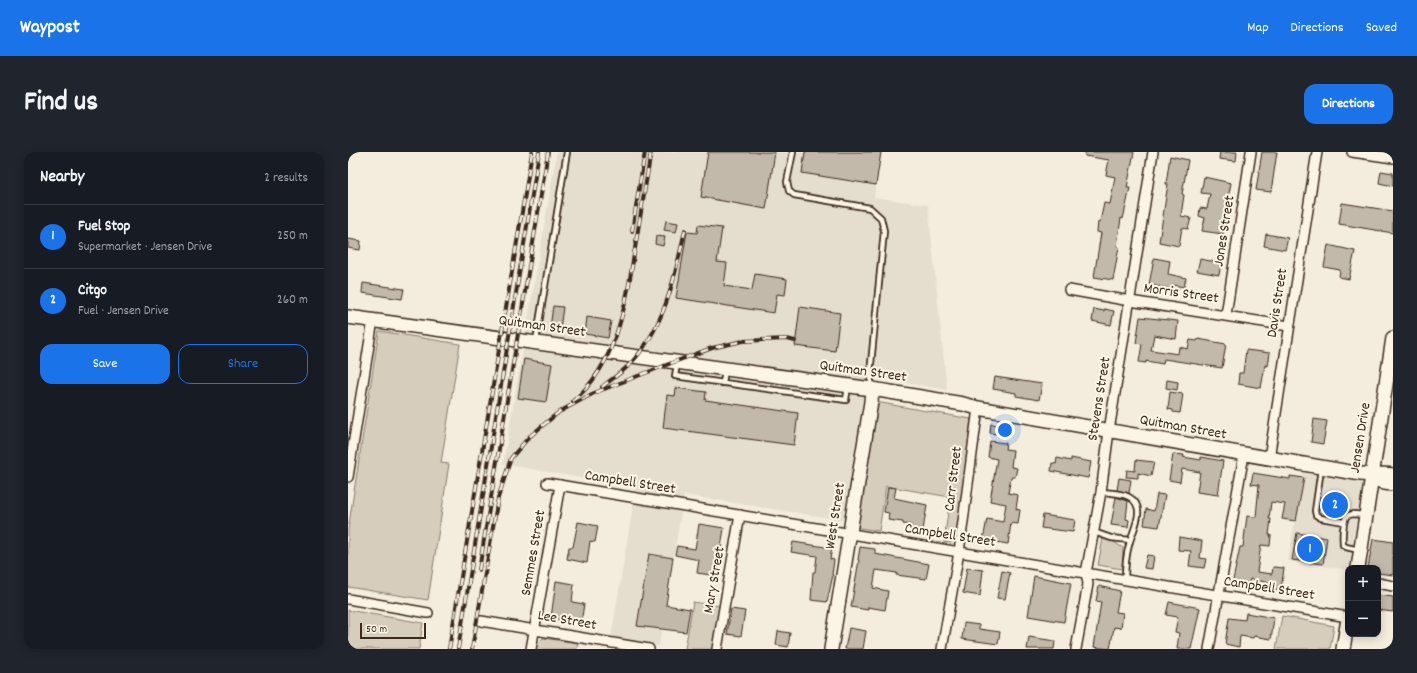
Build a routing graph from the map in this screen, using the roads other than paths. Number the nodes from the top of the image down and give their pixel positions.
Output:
1 (567, 152) edge
2 (793, 152) edge
3 (1153, 152) edge
4 (1251, 152) edge
5 (1317, 152) edge
6 (1352, 152) edge
7 (1393, 158) edge
8 (1069, 290) dead end
9 (1130, 301) junction
10 (1226, 315) junction
11 (348, 317) edge
12 (373, 320) junction
13 (1289, 326) junction
14 (1393, 338) edge
15 (536, 343) junction
16 (678, 362) junction
17 (696, 365) junction
18 (725, 370) junction
19 (694, 379) junction
20 (723, 383) junction
21 (848, 386) junction
22 (872, 389) junction
23 (978, 408) junction
24 (1109, 431) junction
25 (1244, 455) junction
26 (1269, 458) junction
27 (349, 460) edge
28 (1321, 467) junction
29 (1393, 475) edge
30 (1371, 476) junction
31 (348, 477) edge
32 (547, 483) dead end
33 (1393, 484) edge
34 (560, 485) junction
35 (1101, 492) junction
36 (740, 515) junction
37 (1365, 515) junction
38 (1344, 522) junction
39 (1094, 532) junction
40 (850, 534) junction
41 (1130, 540) junction
42 (1360, 550) junction
43 (959, 552) junction
44 (1358, 565) edge
45 (1086, 573) junction
46 (1125, 580) junction
47 (1381, 583) edge
48 (1393, 586) edge
49 (1219, 595) junction
50 (348, 599) edge
51 (428, 613) dead end
52 (1345, 617) edge
53 (481, 621) dead end
54 (534, 629) junction
55 (1345, 637) edge
56 (604, 645) edge
57 (531, 649) edge
58 (649, 649) edge
59 (718, 649) edge
60 (831, 649) edge
61 (942, 649) edge
62 (1076, 649) edge
63 (1209, 649) edge
64 (1343, 649) edge

1 - 15 lane
2 - 22 lane
3 - 9 street, Stevens Street
4 - 10 street, Jones Street
5 - 13 street, Davis Street
6 - 7 street
8 - 9 street, Morris Street
9 - 10 street, Morris Street
9 - 24 street, Stevens Street
10 - 13 street, Morris Street
11 - 12 main road, Quitman Street
12 - 15 main road, Quitman Street
12 - 27 street
13 - 26 street, Davis Street
14 - 30 main road, Jensen Drive
15 - 16 main road, Quitman Street
16 - 17 main road, Quitman Street
16 - 19 lane
17 - 18 main road, Quitman Street
17 - 19 lane
18 - 20 lane
18 - 21 main road, Quitman Street
19 - 20 lane
20 - 21 lane
21 - 22 main road, Quitman Street
22 - 23 main road, Quitman Street
22 - 40 main road, West Street
23 - 24 main road, Quitman Street
23 - 43 street, Carr Street
24 - 25 main road, Quitman Street
24 - 35 street, Stevens Street
25 - 26 main road, Quitman Street
25 - 49 street
26 - 28 main road, Quitman Street
27 - 31 street
28 - 30 main road, Quitman Street
28 - 38 lane
29 - 30 main road, Quitman Street
30 - 33 main road, Quitman Street
30 - 37 main road, Jensen Drive
32 - 34 street, Campbell Street
34 - 36 street, Campbell Street
34 - 54 street, Semmes Street
35 - 39 street, Stevens Street
35 - 41 lane
36 - 40 street, Campbell Street
36 - 59 street, Mary Street
37 - 38 lane
37 - 42 main road, Jensen Drive
38 - 42 lane
39 - 41 lane
39 - 45 street, Stevens Street
40 - 43 street, Campbell Street
40 - 60 main road, West Street
41 - 46 lane
42 - 44 main road, Jensen Drive
43 - 45 street, Campbell Street
43 - 61 street, Carr Street
45 - 46 street, Campbell Street
45 - 62 street, Stevens Street
46 - 49 street, Campbell Street
47 - 48 street
49 - 52 street, Campbell Street
49 - 63 street
50 - 51 street
53 - 54 street, Lee Street
54 - 56 street, Lee Street
54 - 57 street, Semmes Street
55 - 64 main road
56 - 58 street, Lee Street

